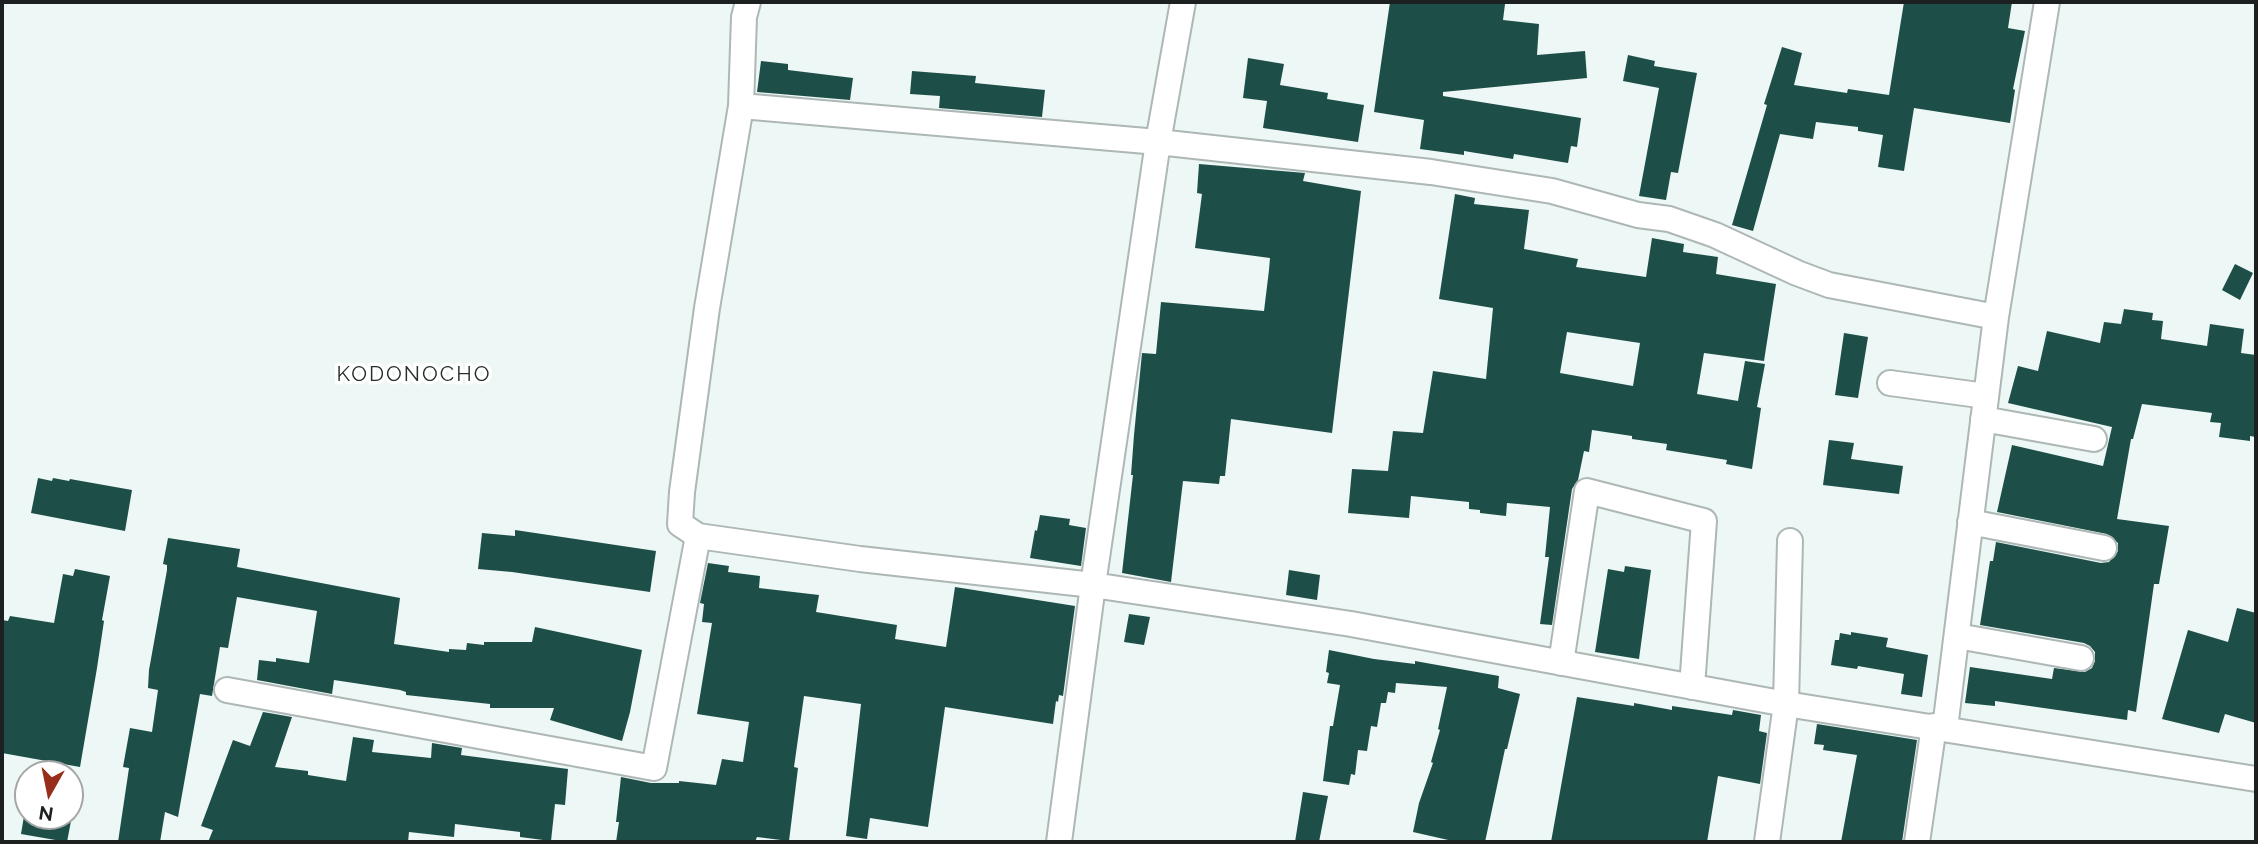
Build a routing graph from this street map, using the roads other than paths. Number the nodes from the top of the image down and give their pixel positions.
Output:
1 (748, 2) edge
2 (1183, 2) edge
3 (2047, 2) edge
4 (741, 106) junction
5 (1158, 142) junction
6 (1996, 317) junction
7 (1890, 383) dead end
8 (1984, 408) junction
9 (2094, 439) dead end
10 (1970, 522) junction
11 (698, 536) junction
12 (1790, 541) dead end
13 (2104, 548) dead end
14 (1093, 585) junction
15 (1957, 636) junction
16 (2081, 658) dead end
17 (1561, 663) junction
18 (1692, 687) junction
19 (227, 690) dead end
20 (1786, 704) junction
21 (1940, 727) junction
22 (2256, 779) edge
23 (1059, 842) edge
24 (1768, 842) edge
25 (1917, 842) edge

1 - 4 street
2 - 5 street
3 - 6 street
4 - 5 street
4 - 11 street
5 - 6 street
5 - 14 street
6 - 8 street
7 - 8 street
8 - 9 street
8 - 10 street
10 - 13 street
10 - 15 street
11 - 14 street
11 - 19 street
12 - 20 street
14 - 17 street
14 - 23 street
15 - 16 street
15 - 21 street
17 - 18 street
17 - 18 street
18 - 20 street
20 - 21 street
20 - 24 street
21 - 22 street
21 - 25 street

